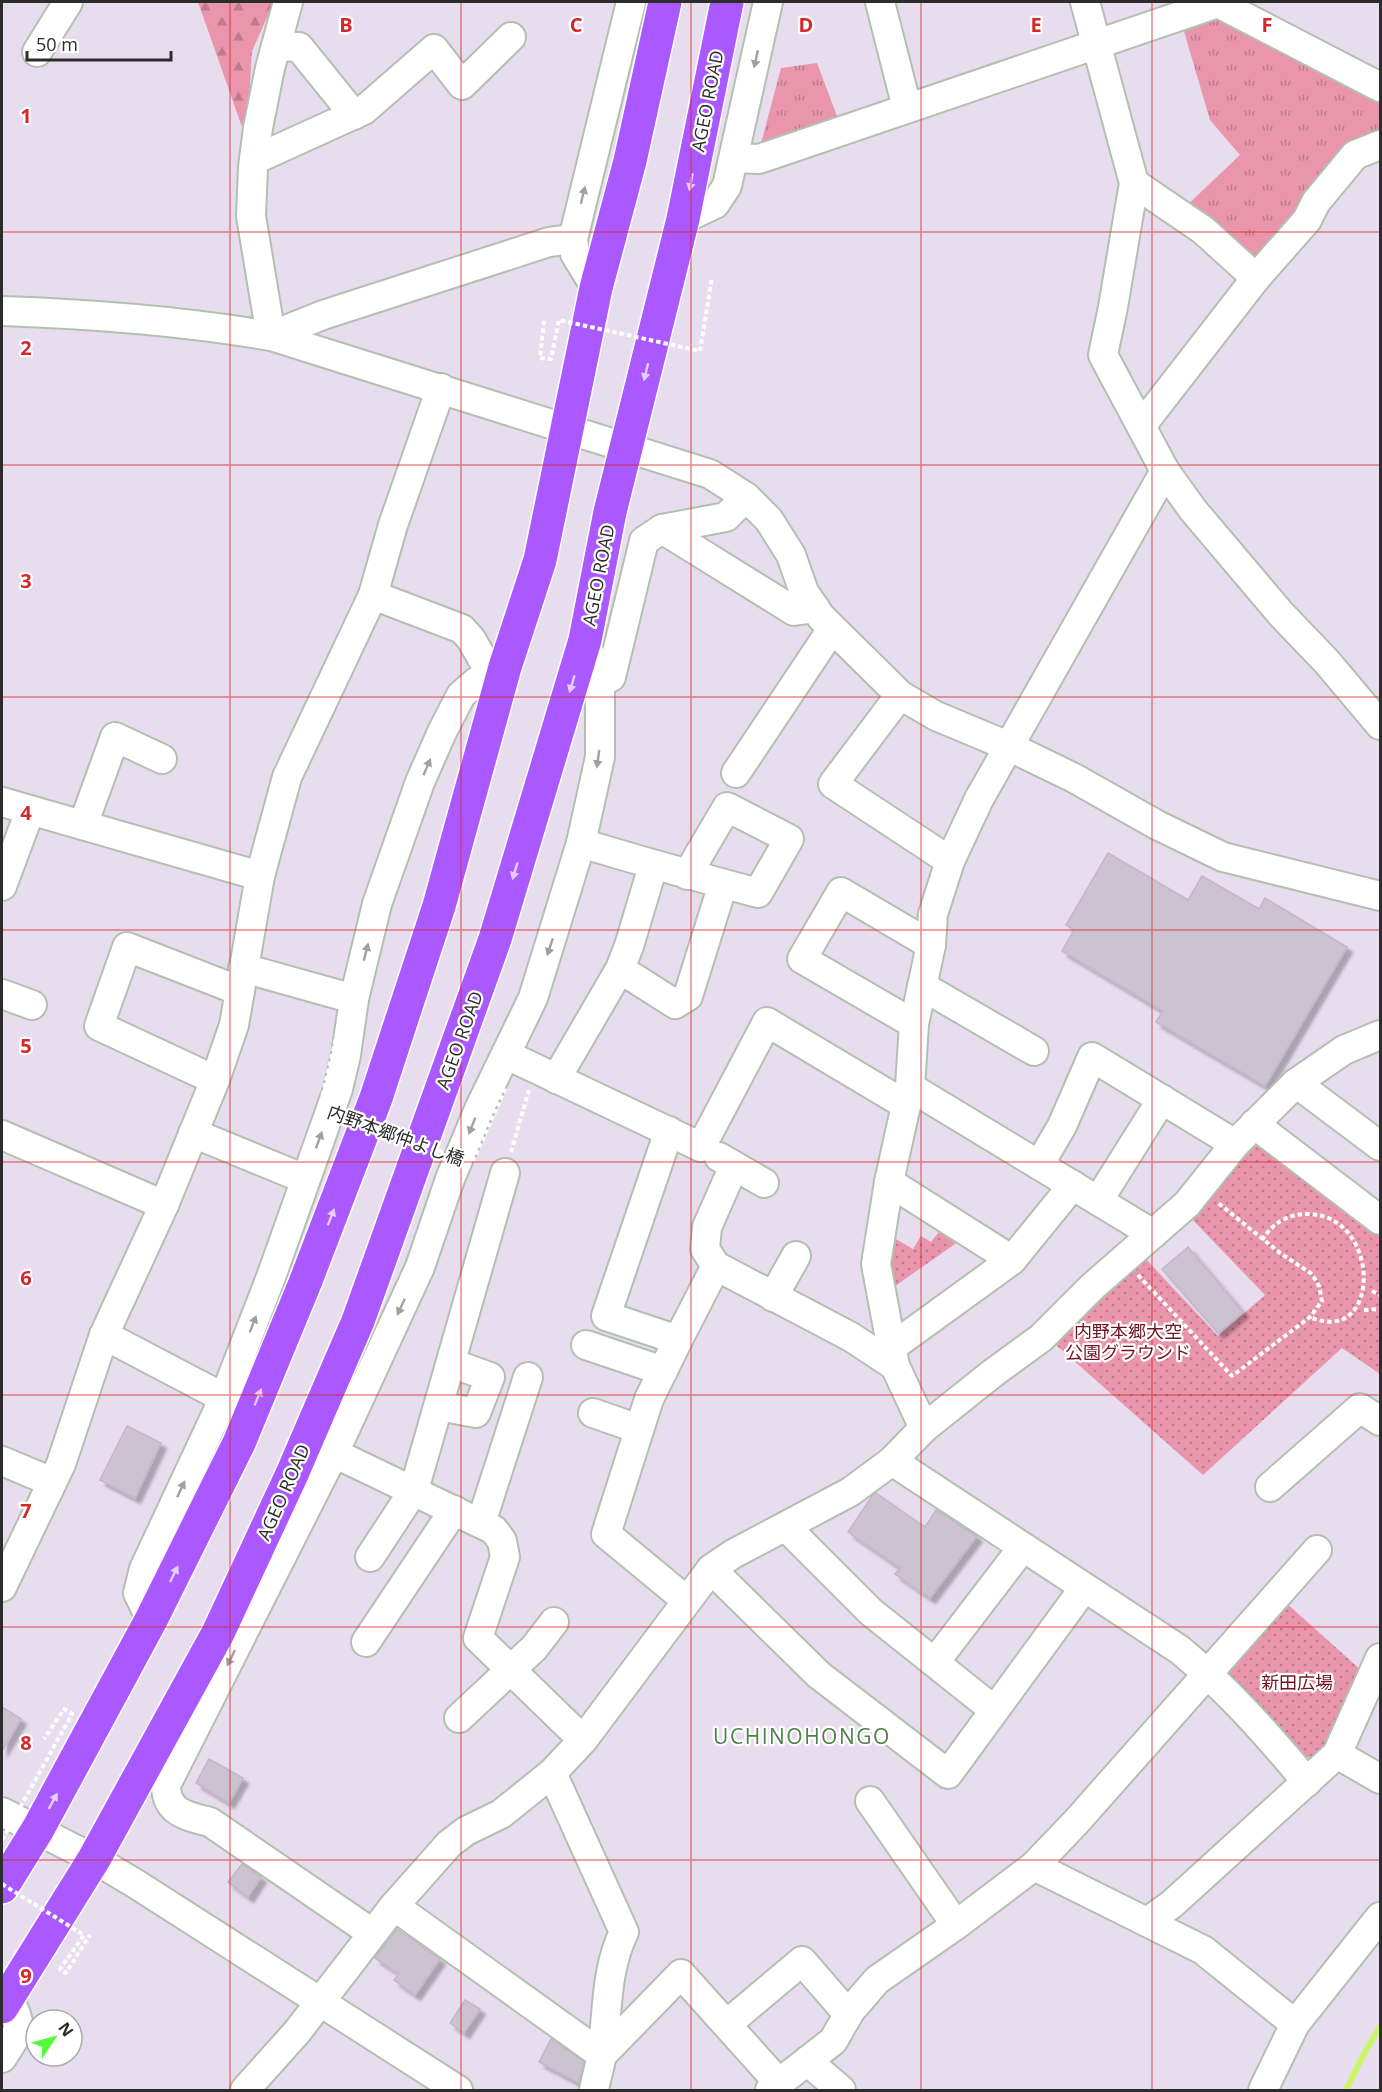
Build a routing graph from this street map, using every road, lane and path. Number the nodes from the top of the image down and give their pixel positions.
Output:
1 (68, 2) edge
2 (288, 2) edge
3 (631, 2) edge
4 (665, 2) edge
5 (727, 2) edge
6 (768, 2) edge
7 (880, 2) edge
8 (1085, 2) edge
9 (1225, 3) edge
10 (511, 37) dead end
11 (1097, 45) junction
12 (276, 46) junction
13 (37, 52) dead end
14 (1380, 87) edge
15 (907, 108) junction
16 (354, 115) junction
17 (1380, 146) edge
18 (734, 158) junction
19 (254, 160) junction
20 (1134, 183) junction
21 (684, 219) junction
22 (573, 239) junction
23 (712, 278) dead end
24 (1256, 278) junction
25 (596, 288) junction
26 (2, 311) edge
27 (544, 321) dead end
28 (272, 336) junction
29 (441, 388) junction
30 (1142, 425) junction
31 (567, 428) junction
32 (627, 447) junction
33 (1165, 471) junction
34 (746, 497) junction
35 (662, 529) junction
36 (373, 595) junction
37 (824, 618) junction
38 (585, 640) junction
39 (498, 671) junction
40 (600, 683) junction
41 (900, 695) junction
42 (1380, 725) edge
43 (1008, 746) junction
44 (162, 759) dead end
45 (736, 773) dead end
46 (2, 802) edge
47 (30, 811) junction
48 (83, 825) junction
49 (581, 843) junction
50 (950, 861) junction
51 (653, 866) junction
52 (687, 874) junction
53 (260, 876) junction
54 (723, 884) junction
55 (2, 886) edge
56 (1380, 896) edge
57 (931, 945) junction
58 (620, 969) junction
59 (241, 980) junction
60 (922, 986) junction
61 (2, 994) edge
62 (354, 999) junction
63 (32, 1005) dead end
64 (914, 1024) junction
65 (339, 1025) dead end
66 (1380, 1035) edge
67 (1034, 1051) dead end
68 (507, 1055) junction
69 (546, 1074) junction
70 (215, 1080) junction
71 (1296, 1083) junction
72 (506, 1087) dead end
73 (908, 1096) junction
74 (1162, 1099) junction
75 (669, 1131) junction
76 (193, 1133) junction
77 (1244, 1134) junction
78 (2, 1135) edge
79 (1380, 1146) edge
80 (701, 1147) junction
81 (1039, 1165) junction
82 (734, 1166) junction
83 (505, 1173) joint
84 (305, 1179) junction
85 (889, 1182) junction
86 (764, 1183) dead end
87 (1073, 1185) junction
88 (1200, 1188) junction
89 (1098, 1201) junction
90 (164, 1204) junction
91 (1380, 1220) edge
92 (1153, 1234) junction
93 (1262, 1240) junction
94 (1360, 1241) dead end
95 (796, 1256) dead end
96 (1123, 1259) junction
97 (1012, 1260) junction
98 (716, 1266) junction
99 (1373, 1282) dead end
100 (1372, 1291) junction
101 (1380, 1295) edge
102 (773, 1297) junction
103 (1380, 1309) edge
104 (1364, 1310) junction
105 (1359, 1314) dead end
106 (1310, 1317) junction
107 (1355, 1318) dead end
108 (105, 1335) junction
109 (678, 1341) junction
110 (586, 1345) dead end
111 (893, 1356) junction
112 (451, 1363) junction
113 (663, 1371) junction
114 (528, 1377) dead end
115 (224, 1398) junction
116 (439, 1406) junction
117 (592, 1413) dead end
118 (1380, 1421) edge
119 (924, 1428) junction
120 (639, 1429) junction
121 (334, 1453) junction
122 (2, 1461) edge
123 (892, 1461) junction
124 (52, 1482) junction
125 (1270, 1487) dead end
126 (414, 1490) junction
127 (453, 1510) junction
128 (481, 1524) junction
129 (786, 1527) junction
130 (1023, 1547) junction
131 (1317, 1550) dead end
132 (370, 1557) dead end
133 (711, 1569) junction
134 (2, 1587) edge
135 (268, 1587) junction
136 (1084, 1588) junction
137 (686, 1600) junction
138 (151, 1620) junction
139 (554, 1622) dead end
140 (218, 1633) junction
141 (366, 1642) dead end
142 (1380, 1658) edge
143 (935, 1662) junction
144 (512, 1670) junction
145 (1208, 1674) junction
146 (1374, 1689) edge
147 (994, 1710) junction
148 (459, 1718) dead end
149 (44, 1739) dead end
150 (583, 1740) junction
151 (1337, 1754) junction
152 (552, 1773) junction
153 (1380, 1775) edge
154 (1307, 1782) junction
155 (870, 1802) dead end
156 (2, 1812) edge
157 (38, 1829) junction
158 (2, 1840) edge
159 (94, 1859) junction
160 (1034, 1866) junction
161 (2, 1886) edge
162 (394, 1906) junction
163 (1380, 1917) edge
164 (1147, 1922) junction
165 (956, 1925) junction
166 (372, 1933) junction
167 (90, 1935) dead end
168 (320, 2002) junction
169 (5, 2003) edge
170 (848, 2014) junction
171 (727, 2024) junction
172 (1295, 2024) junction
173 (6, 2051) edge
174 (602, 2055) junction
175 (807, 2061) junction
176 (774, 2087) edge
177 (246, 2090) edge
178 (458, 2091) edge
179 (594, 2091) edge
180 (841, 2091) edge
181 (1263, 2091) edge

1 - 13 street
2 - 12 street
22 -> 3 street
4 - 25 highway
5 -> 21 highway, AGEO ROAD
6 -> 18 street
7 - 15 street
8 - 11 street
9 - 11 street
9 - 14 street
10 - 16 street
11 - 15 street
11 - 20 street
12 - 16 street
12 - 19 street
15 - 18 street
16 - 19 street
17 - 24 street
18 - 21 street
19 - 28 street
20 - 24 street
20 - 30 street
21 -> 32 highway, AGEO ROAD
22 - 25 street
22 - 28 street
23 - 27 path, bridge
24 - 30 street
25 - 31 highway
26 - 28 street
28 - 29 street
29 - 31 street
29 - 36 street
30 - 33 street
31 - 32 street
31 - 39 highway
32 - 34 street
32 - 38 highway, AGEO ROAD
33 - 42 street
33 - 43 street
34 - 35 street
34 - 37 street
35 - 37 street
35 - 40 street
36 - 39 street
36 - 53 street
37 - 41 street
37 - 45 street
38 - 40 street
38 -> 140 highway, AGEO ROAD
62 -> 39 street
138 -> 39 highway
40 -> 49 street
41 - 43 street
41 - 50 street
43 - 50 street
43 - 56 street
44 - 48 street
46 - 47 street
47 - 48 street
47 - 55 street
48 - 53 street
49 - 51 street
49 -> 68 street
50 - 57 street
51 - 52 street
51 - 58 street
52 - 54 street
52 - 54 street
53 - 59 street
54 - 58 street
57 - 60 street
57 - 64 street
58 - 69 street
59 - 62 street
59 - 70 street
59 - 70 street
60 - 64 street
60 - 67 street
61 - 63 street
84 -> 62 street
64 - 73 street
65 - 72 path, 内野本郷仲よし橋, bridge
66 - 71 street
68 - 69 street
68 -> 121 street
69 - 75 street
69 - 83 path
70 - 76 street
71 - 77 street
71 - 79 street
73 - 80 street
73 - 81 street
73 - 85 street
74 - 77 street
74 - 81 street
74 - 89 street
75 - 80 street
75 - 109 street
76 - 84 street
76 - 90 street
77 - 88 street
77 - 91 street
78 - 90 street
80 - 82 street
81 - 87 street
82 - 86 street
82 - 98 street
83 - 112 street
115 -> 84 street
85 - 97 street
85 - 111 street
87 - 89 street
87 - 97 street
88 - 92 street
88 - 93 path
89 - 92 street
90 - 108 street
92 - 96 street
93 - 94 path
93 - 106 path
95 - 102 street
96 - 106 path
96 - 119 street
97 - 111 street
98 - 102 street
98 - 109 street
99 - 100 path
100 - 101 path
100 - 104 path
102 - 111 street
103 - 104 path
104 - 105 path
106 - 107 path
108 - 115 street
108 - 124 street
109 - 113 street
110 - 113 street
111 - 119 street
112 - 116 street
112 - 116 street
113 - 120 street
114 - 128 street
138 -> 115 street
116 - 126 street
117 - 120 street
118 - 125 street
119 - 123 street
120 - 137 street
121 - 126 street
121 - 135 street
122 - 124 street
123 - 129 street
123 - 130 street
124 - 134 street
126 - 127 street
126 - 132 street
127 - 128 street
127 - 141 street
128 - 144 street
129 - 133 street
129 - 143 street
130 - 136 street
130 - 143 street
131 - 145 street
133 - 137 street
133 - 147 street
135 - 140 street
135 -> 166 street
136 - 145 street
136 - 147 street
137 - 150 street
157 -> 138 highway
139 - 144 street
140 - 159 highway, AGEO ROAD
142 - 146 street
143 - 147 street
144 - 148 street
144 - 150 street
145 - 154 street
145 - 160 street
146 - 151 street
149 - 158 path, bridge
150 - 152 street
151 - 153 street
151 - 154 street
152 - 162 street
152 - 174 street
154 - 164 street
155 - 165 street
156 - 157 street
157 - 159 street
157 - 161 highway
159 - 168 street
159 - 169 highway, AGEO ROAD
160 - 164 street
160 - 165 street
161 - 167 path, bridge
162 - 166 street
162 - 174 street
163 - 172 street
164 - 172 street
165 - 170 street
166 - 168 street
168 - 177 street
168 - 178 street
169 - 173 street
170 - 171 street
170 - 175 street
171 - 174 street
171 - 176 street
172 - 181 street
174 - 179 street
175 - 176 street
175 - 180 street

